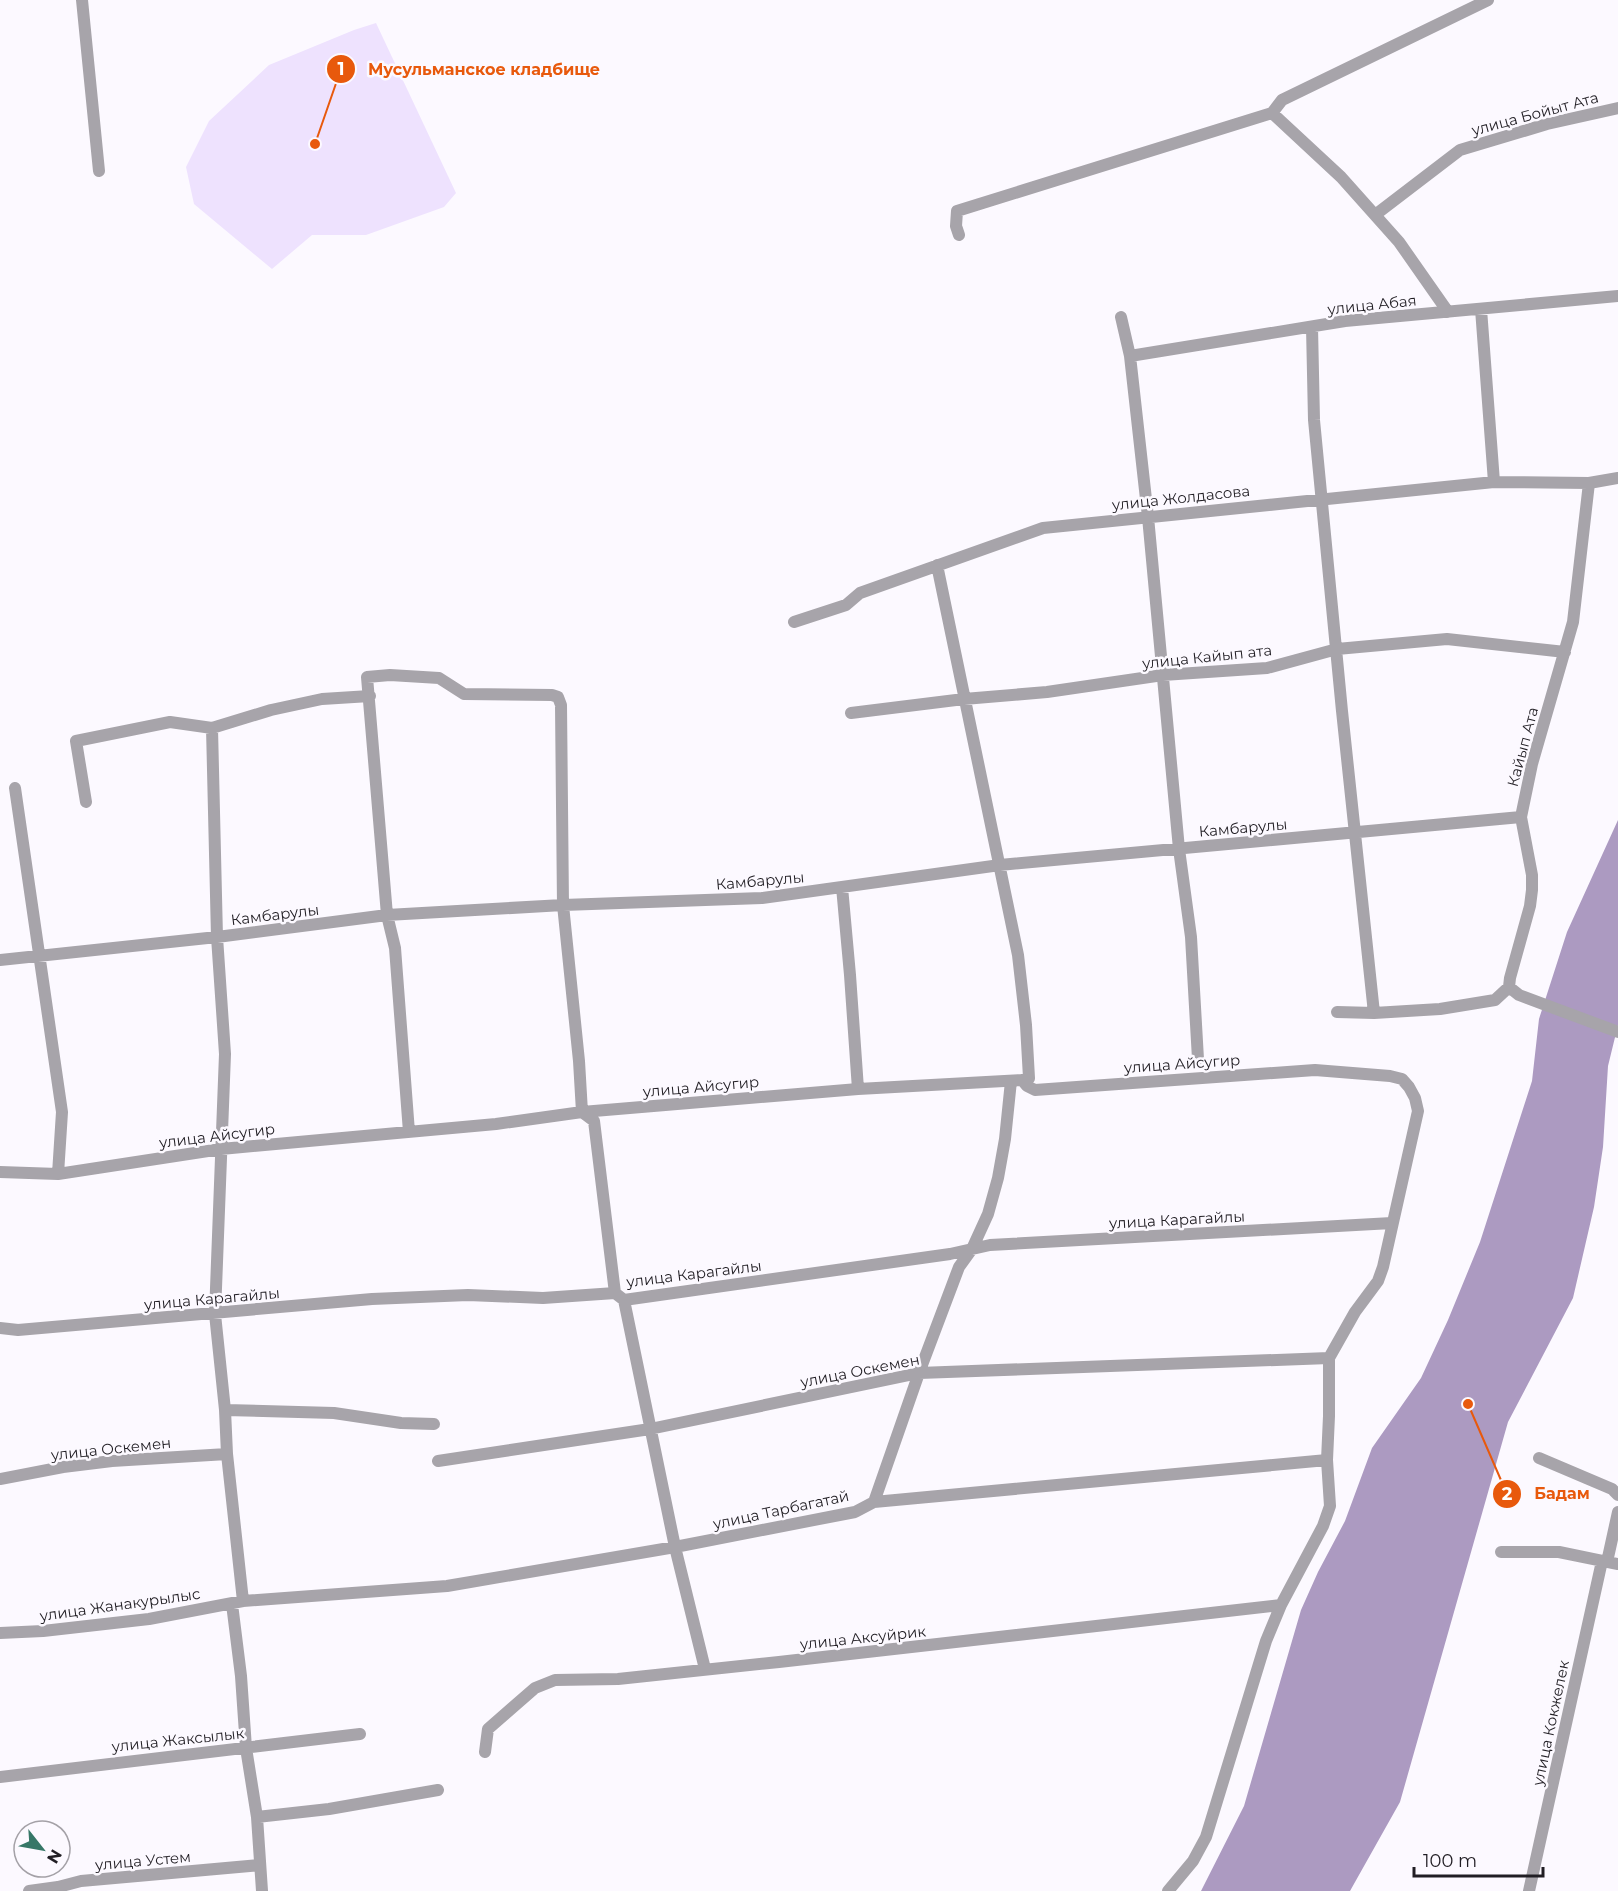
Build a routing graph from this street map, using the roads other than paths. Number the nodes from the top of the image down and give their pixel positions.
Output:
1 (82, 0) edge
2 (1488, 0) edge
3 (1618, 108) edge
4 (1272, 113) junction
5 (99, 171) dead end
6 (1375, 215) junction
7 (959, 235) dead end
8 (1618, 296) edge
9 (1481, 309) junction
10 (1448, 312) junction
11 (1121, 316) dead end
12 (1312, 327) junction
13 (1130, 356) junction
14 (1618, 478) edge
15 (1494, 482) junction
16 (1589, 483) junction
17 (1323, 498) junction
18 (1148, 517) junction
19 (936, 565) junction
20 (794, 622) dead end
21 (1336, 649) junction
22 (1565, 652) junction
23 (1163, 675) junction
24 (370, 696) junction
25 (964, 699) junction
26 (851, 713) dead end
27 (212, 728) junction
28 (15, 788) dead end
29 (86, 802) dead end
30 (1521, 817) junction
31 (1355, 833) junction
32 (1179, 849) junction
33 (1000, 865) junction
34 (842, 887) junction
35 (563, 905) junction
36 (387, 915) junction
37 (218, 937) junction
38 (39, 957) junction
39 (0, 960) edge
40 (1509, 987) junction
41 (1337, 1012) dead end
42 (1374, 1012) junction
43 (1618, 1032) edge
44 (1198, 1059) dead end
45 (1016, 1081) junction
46 (858, 1089) junction
47 (582, 1112) junction
48 (409, 1132) junction
49 (221, 1149) junction
50 (0, 1172) edge
51 (58, 1174) junction
52 (1392, 1223) junction
53 (972, 1250) junction
54 (620, 1297) junction
55 (215, 1314) junction
56 (0, 1328) edge
57 (1329, 1358) junction
58 (919, 1373) junction
59 (225, 1410) junction
60 (434, 1424) dead end
61 (650, 1429) junction
62 (227, 1454) junction
63 (1539, 1458) dead end
64 (1327, 1460) junction
65 (438, 1461) dead end
66 (0, 1479) edge
67 (1618, 1495) edge
68 (874, 1502) junction
69 (1618, 1512) edge
70 (675, 1547) junction
71 (1501, 1552) dead end
72 (1609, 1562) edge
73 (237, 1603) junction
74 (1281, 1605) junction
75 (0, 1633) edge
76 (705, 1669) junction
77 (360, 1734) dead end
78 (246, 1748) junction
79 (485, 1752) dead end
80 (0, 1777) edge
81 (438, 1790) dead end
82 (257, 1817) junction
83 (260, 1865) junction
84 (29, 1891) edge
85 (262, 1891) edge
86 (1168, 1891) edge
87 (1529, 1891) edge

1 - 5 street
2 - 4 street
3 - 6 street, улица Бойыт Ата
4 - 6 street
4 - 7 street
6 - 10 street
8 - 9 street, улица Абая
9 - 10 street, улица Абая
9 - 15 street
10 - 12 street, улица Абая
11 - 13 street
12 - 13 street, улица Абая
12 - 17 street
13 - 18 street
14 - 16 street, улица Жолдасова
15 - 16 street, улица Жолдасова
15 - 17 street, улица Жолдасова
16 - 22 street, Кайып Ата
17 - 18 street, улица Жолдасова
17 - 21 street
18 - 19 street, улица Жолдасова
18 - 23 street
19 - 20 street, улица Жолдасова
19 - 25 street
21 - 22 street, улица Кайып ата
21 - 23 street, улица Кайып ата
21 - 31 street
22 - 30 street, Кайып Ата
23 - 25 street, улица Кайып ата
23 - 32 street
24 - 27 street
24 - 35 street
24 - 36 street
25 - 26 street, улица Кайып ата
25 - 33 street
27 - 29 street
27 - 37 street
28 - 38 street
30 - 31 street, Камбарулы
30 - 40 street, Кайып Ата
31 - 32 street, Камбарулы
31 - 42 street
32 - 33 street, Камбарулы
32 - 44 street
33 - 34 street, Камбарулы
33 - 45 street
34 - 35 street, Камбарулы
34 - 46 street
35 - 36 street, Камбарулы
35 - 47 street
36 - 37 street, Камбарулы
36 - 48 street
37 - 38 street, Камбарулы
37 - 49 street
38 - 39 street, Камбарулы
38 - 51 street
40 - 42 street
40 - 43 street
41 - 42 street
45 - 46 street, улица Айсугир
45 - 52 street, улица Айсугир
45 - 53 street
46 - 47 street, улица Айсугир
47 - 48 street, улица Айсугир
47 - 54 street
48 - 49 street, улица Айсугир
49 - 51 street, улица Айсугир
49 - 55 street
50 - 51 street, улица Айсугир
52 - 53 street, улица Карагайлы
52 - 57 street
53 - 54 street, улица Карагайлы
53 - 58 street
54 - 55 street, улица Карагайлы
54 - 61 street
55 - 56 street, улица Карагайлы
55 - 59 street
57 - 58 street, улица Оскемен
57 - 64 street
58 - 61 street, улица Оскемен
58 - 68 street
59 - 60 street
59 - 62 street
61 - 65 street, улица Оскемен
61 - 70 street
62 - 66 street, улица Оскемен
62 - 73 street
63 - 67 street
64 - 68 street, улица Тарбагатай
64 - 74 street
68 - 70 street, улица Тарбагатай
69 - 72 street, улица Кокжелек
70 - 73 street, улица Тарбагатай
70 - 76 street
71 - 72 street
72 - 87 street, улица Кокжелек
73 - 75 street, улица Жанакурылыс
73 - 78 street
74 - 76 street, улица Аксуйрик
74 - 86 street
76 - 79 street, улица Аксуйрик
77 - 78 street, улица Жаксылык
78 - 80 street, улица Жаксылык
78 - 82 street
81 - 82 street
82 - 83 street
83 - 84 street, улица Устем
83 - 85 street

